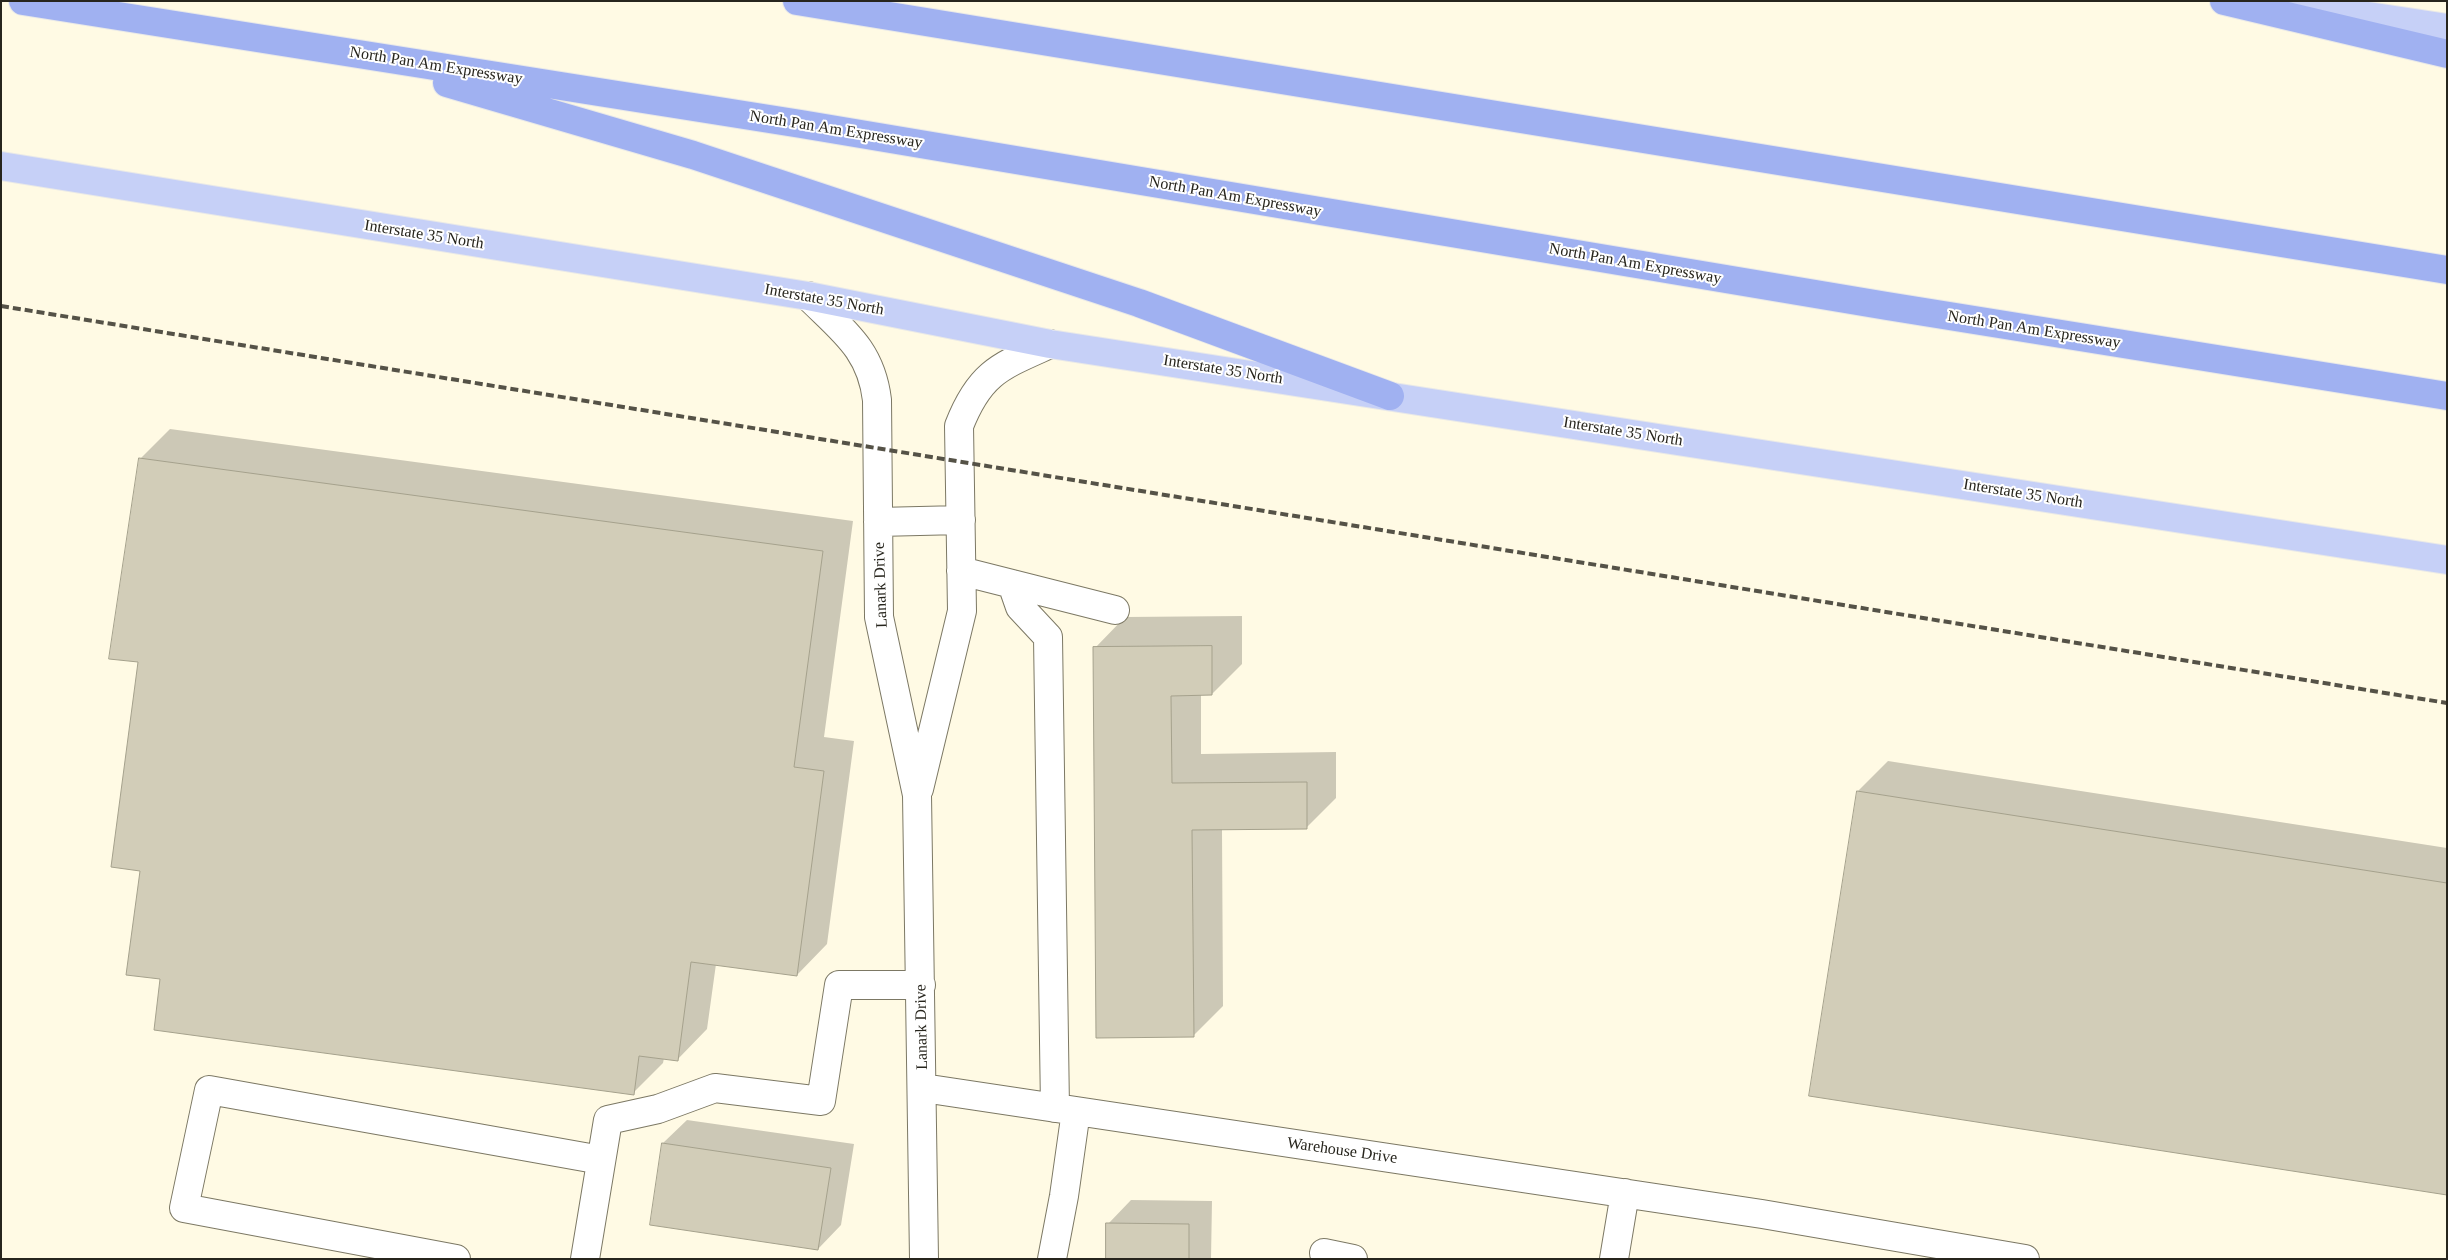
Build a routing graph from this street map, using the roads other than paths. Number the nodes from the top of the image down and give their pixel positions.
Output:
1 (23, 1) edge
2 (797, 1) edge
3 (2224, 1) edge
4 (2270, 1) edge
5 (2447, 28) edge
6 (338, 51) junction
7 (2447, 54) edge
8 (1, 166) edge
9 (2447, 270) edge
10 (808, 296) junction
11 (1050, 344) junction
12 (1390, 396) junction
13 (2447, 396) edge
14 (960, 520) junction
15 (878, 522) junction
16 (2447, 560) edge
17 (962, 571) junction
18 (1012, 584) junction
19 (1115, 610) dead end
20 (917, 795) junction
21 (921, 985) junction
22 (923, 1088) junction
23 (1065, 1109) junction
24 (602, 1160) junction
25 (1625, 1193) junction
26 (1324, 1253) dead end
27 (456, 1259) edge
28 (585, 1259) edge
29 (924, 1259) edge
30 (1052, 1259) edge
31 (1353, 1259) edge
32 (1614, 1259) edge
33 (2025, 1259) edge

1 - 6 highway, North Pan Am Expressway
2 - 9 highway
3 - 7 highway
4 - 5 main road
6 - 12 highway
6 - 13 highway, North Pan Am Expressway
8 - 10 main road, Interstate 35 North
10 - 11 main road, Interstate 35 North
10 - 15 street, Lanark Drive
11 - 12 main road, Interstate 35 North
11 - 14 street, Lanark Drive
12 - 16 main road, Interstate 35 North
14 - 15 street, Lanark Drive
14 - 17 street, Lanark Drive
15 - 20 street, Lanark Drive
17 - 18 street
17 - 20 street, Lanark Drive
18 - 19 street
18 - 23 street
20 - 21 street, Lanark Drive
21 - 22 street, Lanark Drive
21 - 24 street
22 - 23 street, Warehouse Drive
22 - 29 street, Lanark Drive
23 - 25 street, Warehouse Drive
23 - 30 street
24 - 27 street
24 - 28 street
25 - 32 street
25 - 33 street, Warehouse Drive
26 - 31 street

